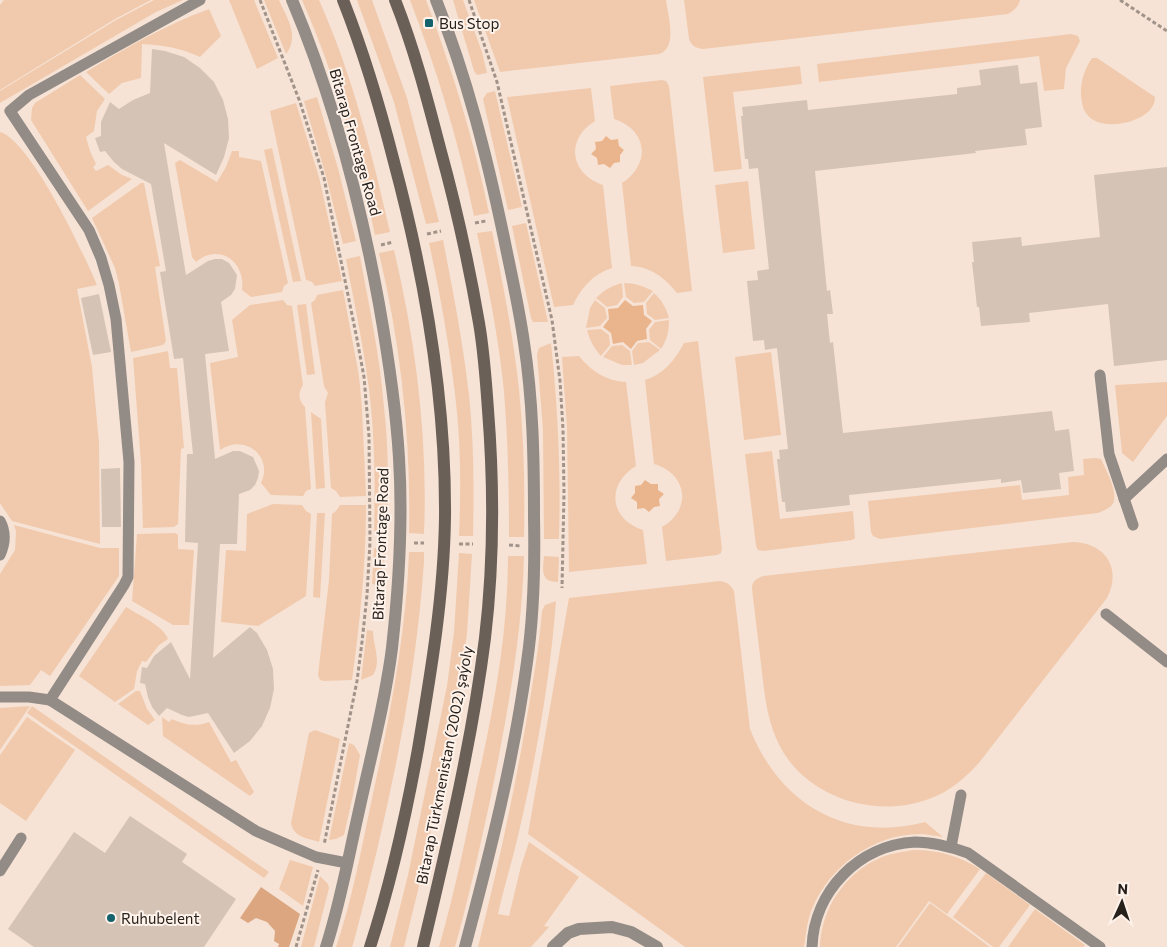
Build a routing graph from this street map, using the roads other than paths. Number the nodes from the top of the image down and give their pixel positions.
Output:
1 (200, 0) edge
2 (292, 0) edge
3 (343, 0) edge
4 (395, 0) edge
5 (436, 0) edge
6 (5, 112) edge
7 (1100, 375) dead end
8 (1167, 459) edge
9 (1124, 499) junction
10 (0, 521) edge
11 (1133, 526) dead end
12 (0, 555) edge
13 (1106, 614) dead end
14 (1167, 662) edge
15 (0, 698) edge
16 (50, 700) junction
17 (961, 795) dead end
18 (21, 838) dead end
19 (951, 847) junction
20 (347, 863) junction
21 (0, 871) edge
22 (326, 947) edge
23 (370, 947) edge
24 (423, 947) edge
25 (466, 947) edge
26 (553, 947) edge
27 (656, 947) edge
28 (812, 947) edge
29 (1100, 947) edge

1 - 6 lane
2 - 20 street, Bitarap Frontage Road
3 - 23 main road, Bitarap Türkmenistan (2002) şaýoly
4 - 24 main road, Bitarap Türkmenistan (2002) şaýoly
5 - 25 street
6 - 16 lane
7 - 9 lane
8 - 9 lane
9 - 11 lane
10 - 12 lane
13 - 14 lane
15 - 16 lane
16 - 20 lane
17 - 19 lane
18 - 21 lane
19 - 28 lane
19 - 29 lane
20 - 22 street, Bitarap Frontage Road
26 - 27 street

